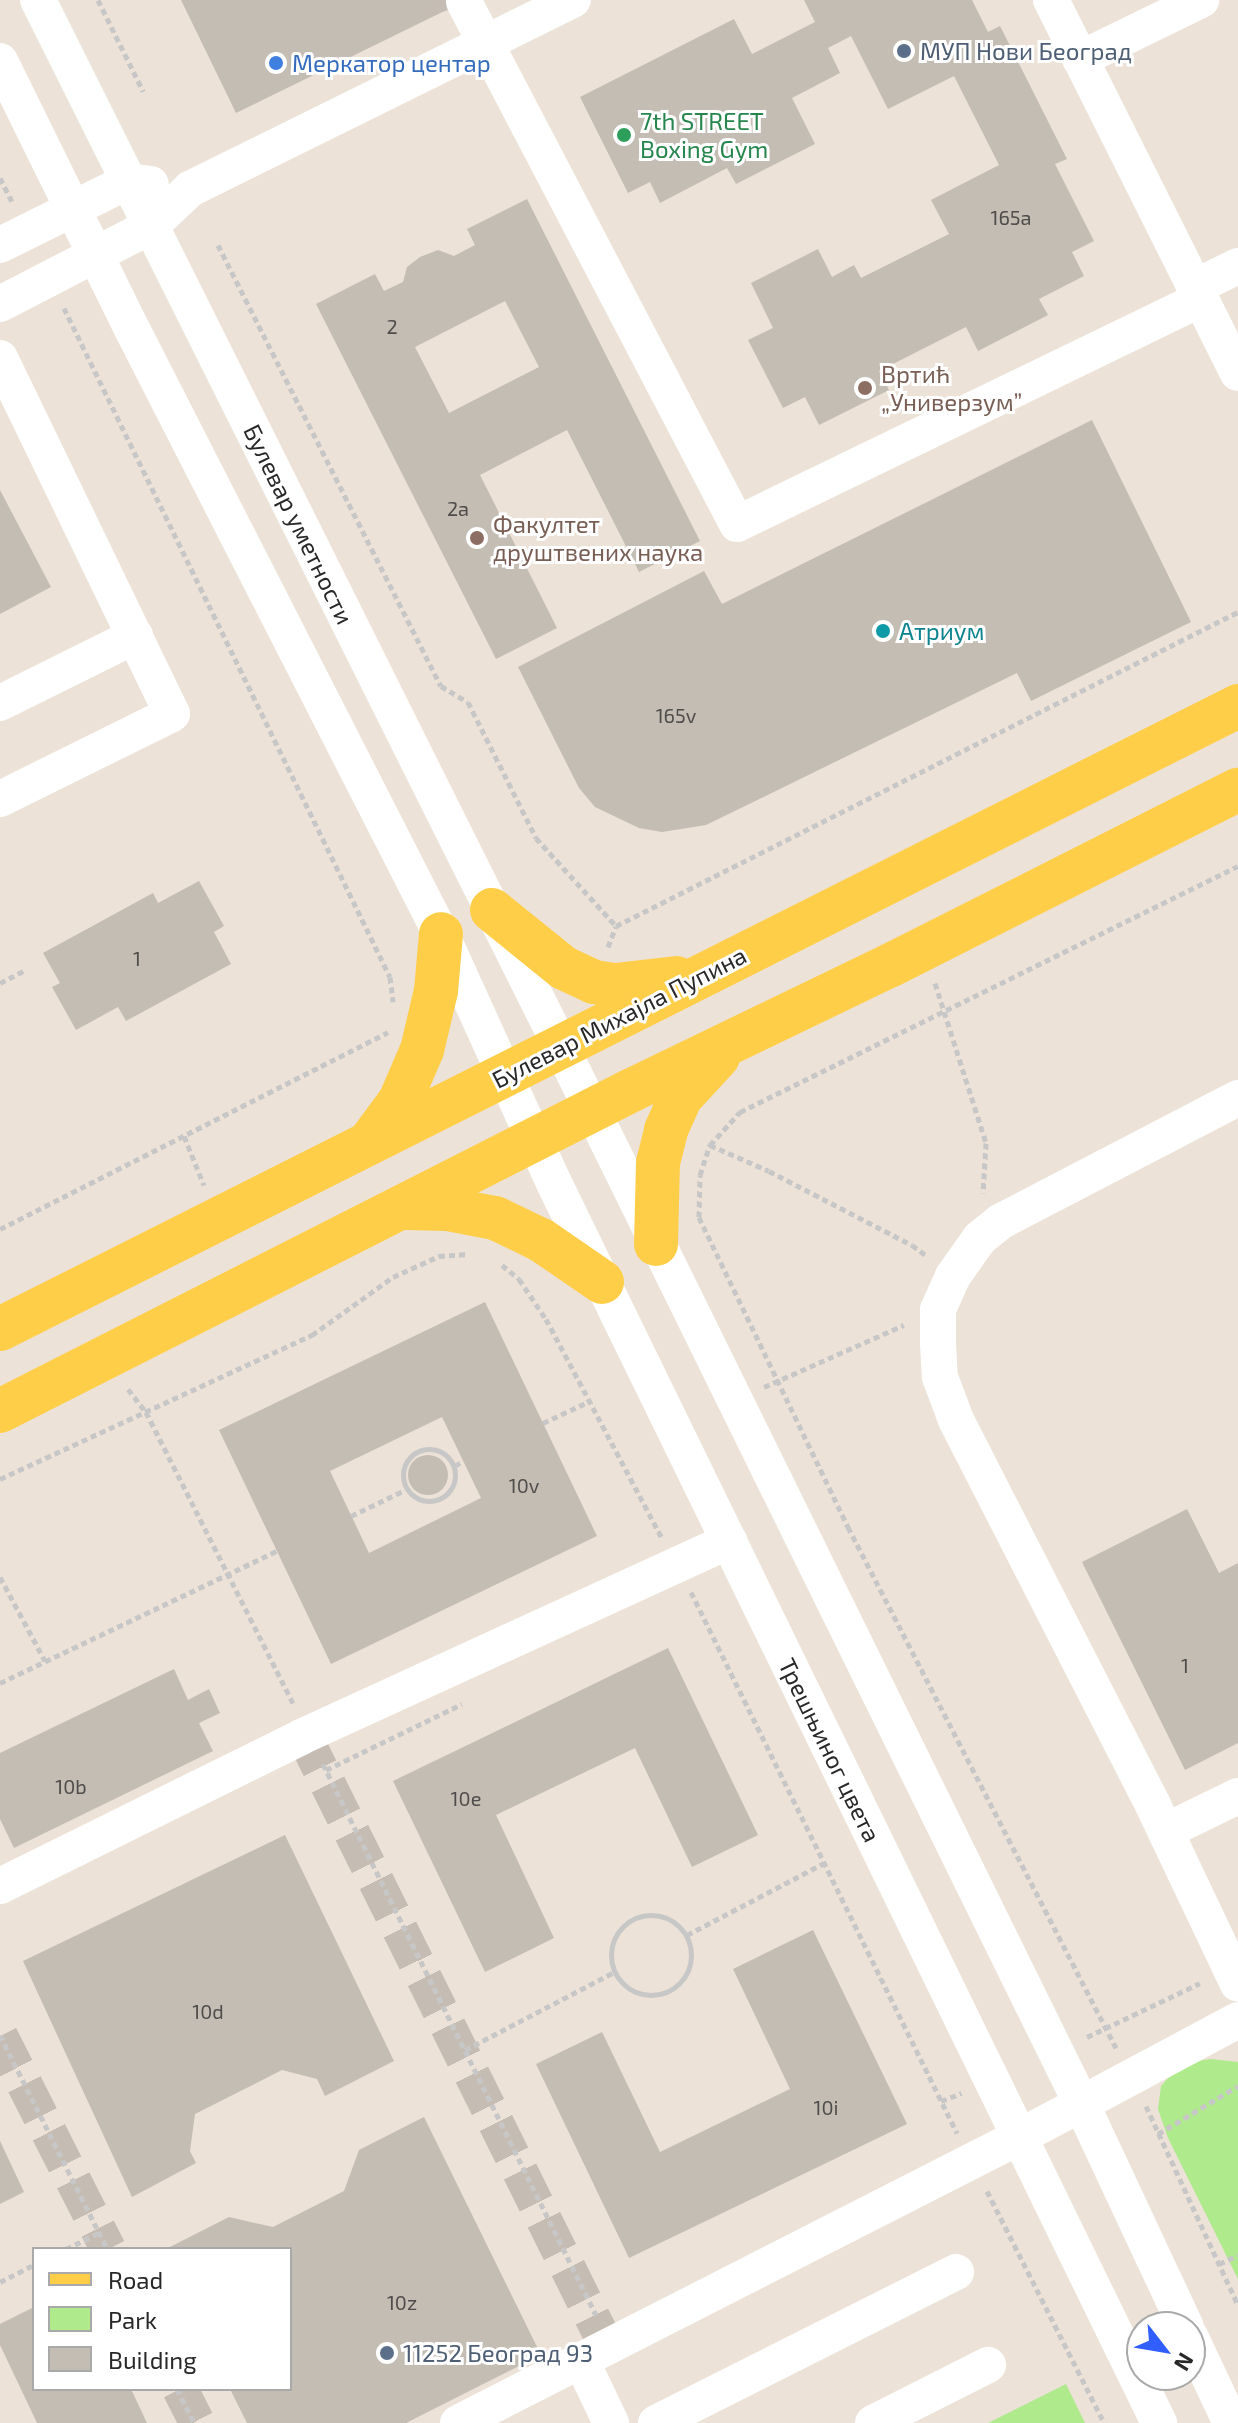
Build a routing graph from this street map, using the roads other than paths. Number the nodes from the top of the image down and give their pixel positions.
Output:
1 (38, 0) edge
2 (573, 0) edge
3 (1051, 0) edge
4 (1201, 0) edge
5 (453, 7) tunnel mouth
6 (476, 49) junction
7 (1080, 59) junction
8 (0, 61) edge
9 (129, 181) junction
10 (190, 189) junction
11 (73, 208) junction
12 (151, 226) junction
13 (0, 245) edge
14 (96, 254) junction
15 (1238, 266) edge
16 (1198, 293) junction
17 (0, 304) edge
18 (0, 358) edge
19 (1238, 373) edge
20 (135, 636) junction
21 (0, 703) edge
22 (1238, 706) edge
23 (1238, 790) edge
24 (0, 799) edge
25 (492, 910) junction
26 (441, 934) junction
27 (707, 973) junction
28 (738, 1038) junction
29 (561, 1047) junction
30 (507, 1074) junction
31 (1238, 1098) edge
32 (592, 1111) junction
33 (535, 1141) junction
34 (368, 1144) junction
35 (404, 1208) junction
36 (656, 1244) junction
37 (602, 1282) junction
38 (0, 1329) edge
39 (0, 1411) edge
40 (729, 1541) junction
41 (1238, 1796) edge
42 (1166, 1831) junction
43 (0, 1886) edge
44 (1234, 1976) edge
45 (1238, 2020) edge
46 (1081, 2103) junction
47 (1019, 2137) junction
48 (956, 2272) dead end
49 (1178, 2311) edge
50 (581, 2360) junction
51 (988, 2365) dead end
52 (1206, 2370) edge
53 (458, 2423) edge
54 (611, 2423) edge
55 (656, 2423) edge
56 (873, 2423) edge
57 (1159, 2423) edge
58 (1231, 2423) edge

1 - 9 street, Булевар уметности
2 - 6 street
3 - 7 street
4 - 7 street
5 - 6 street
6 - 10 street
6 - 16 street
7 - 16 street
8 - 11 street
9 - 10 street
9 - 11 street
9 - 12 street, Булевар уметности
10 - 12 street
11 - 13 street
11 - 14 street
12 - 14 street
12 - 25 street, Булевар уметности
14 - 17 street
14 - 26 street
15 - 16 street
16 - 19 street
18 - 20 street
20 - 21 street
20 - 24 street
22 - 27 main road, Булевар Михајла Пупина
23 - 28 main road
25 - 27 main road
25 - 29 street, Булевар уметности
26 - 30 street
26 - 34 main road
27 - 29 main road, Булевар Михајла Пупина
28 - 32 main road
28 - 36 main road
29 - 30 main road, Булевар Михајла Пупина
29 - 32 street
30 - 33 street, Трешњиног цвета
30 - 34 main road, Булевар Михајла Пупина
31 - 42 street
32 - 33 main road
32 - 36 street
33 - 35 main road
33 - 37 street, Трешњиног цвета
34 - 38 main road, Булевар Михајла Пупина
35 - 37 main road
35 - 39 main road
36 - 46 street
37 - 40 street, Трешњиног цвета
40 - 43 street
40 - 47 street, Трешњиног цвета
41 - 42 street
42 - 44 street
45 - 46 street
46 - 47 street
46 - 49 street
47 - 50 street
47 - 57 street, Трешњиног цвета
48 - 55 street
50 - 53 street
50 - 54 street
51 - 56 street
52 - 58 street

